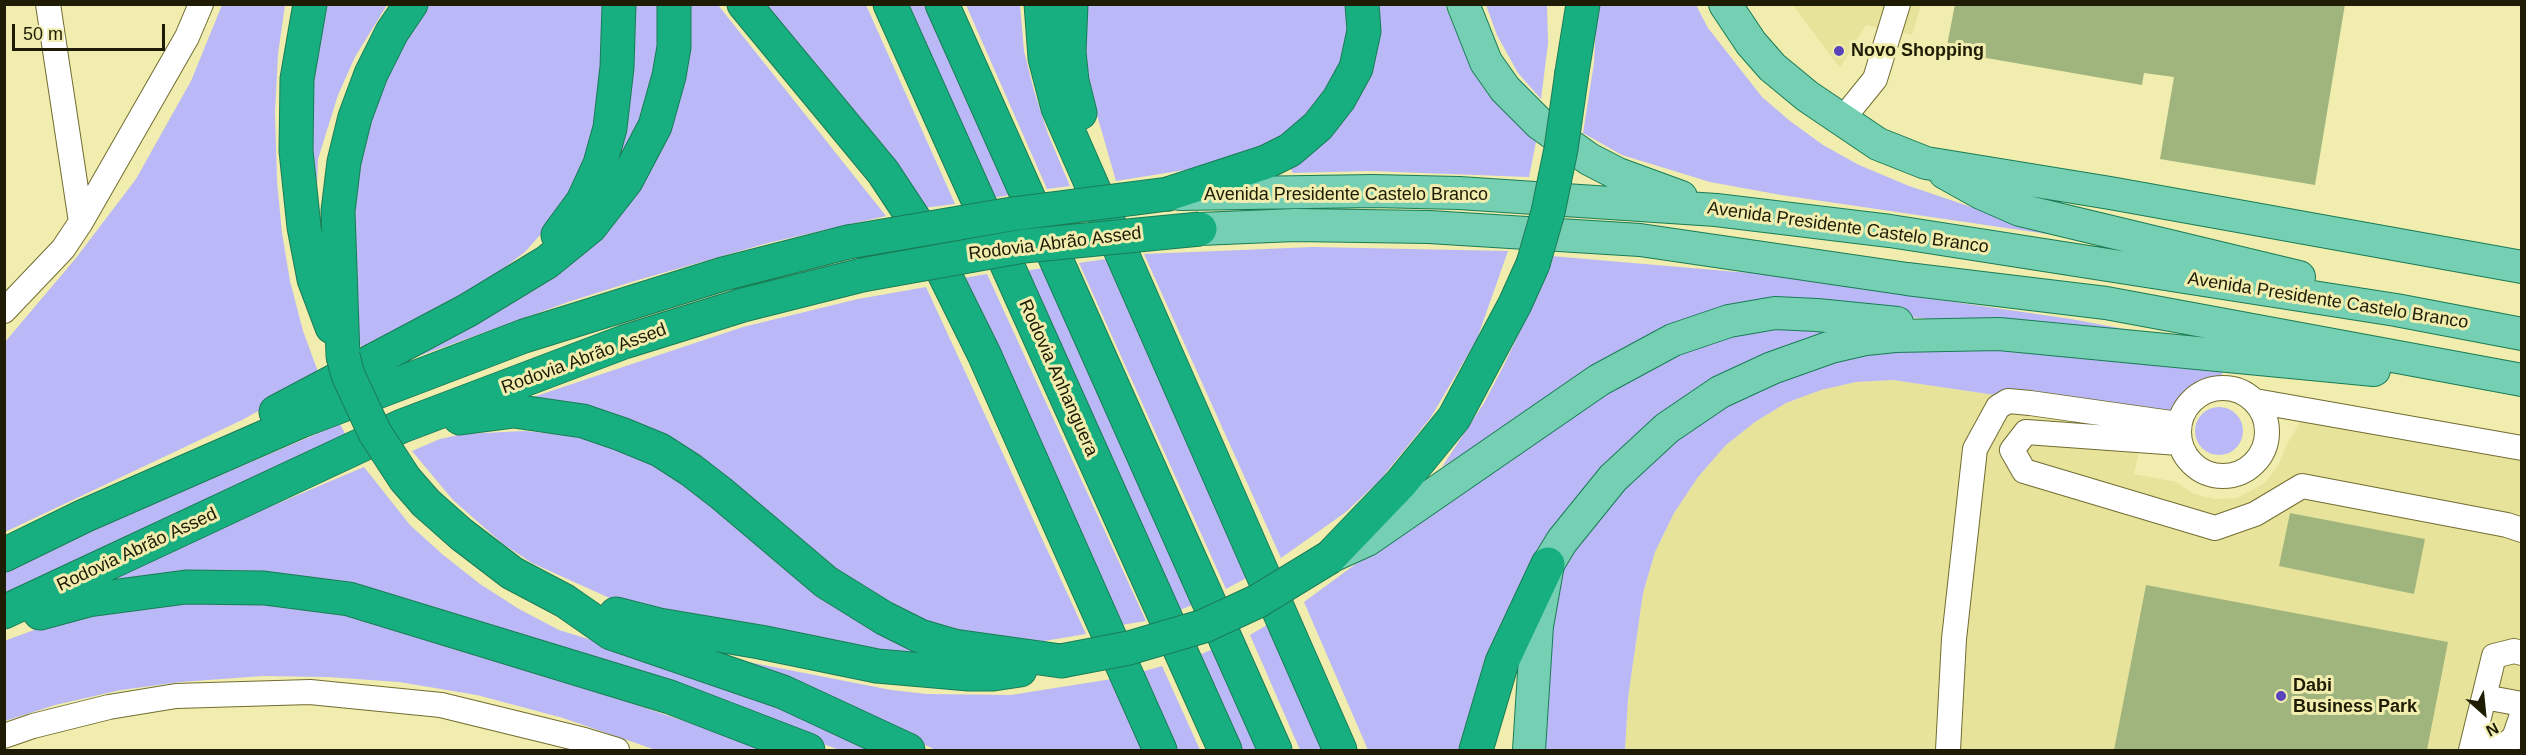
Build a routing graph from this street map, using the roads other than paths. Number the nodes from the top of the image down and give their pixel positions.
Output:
1 (48, 4) edge
2 (201, 4) edge
3 (310, 4) edge
4 (411, 4) edge
5 (619, 4) edge
6 (674, 4) edge
7 (744, 4) edge
8 (890, 4) edge
9 (942, 4) edge
10 (1041, 4) edge
11 (1071, 4) edge
12 (1362, 4) edge
13 (1462, 4) edge
14 (1562, 4) edge
15 (1583, 4) edge
16 (1725, 4) edge
17 (1898, 4) edge
18 (1572, 72) junction
19 (1841, 121) junction
20 (1926, 163) junction
21 (1168, 194) junction
22 (1716, 210) junction
23 (1107, 220) junction
24 (81, 222) junction
25 (1200, 229) joint
26 (2522, 267) edge
27 (511, 284) junction
28 (2396, 310) junction
29 (4, 311) edge
30 (1999, 334) junction
31 (2522, 334) edge
32 (343, 356) junction
33 (2520, 380) edge
34 (2255, 401) junction
35 (402, 426) junction
36 (2179, 434) junction
37 (2522, 448) edge
38 (84, 516) junction
39 (2522, 530) edge
40 (4, 555) edge
41 (1330, 557) junction
42 (1548, 564) junction
43 (565, 601) junction
44 (4, 612) edge
45 (4, 623) edge
46 (2522, 653) edge
47 (1061, 661) junction
48 (2484, 697) junction
49 (2522, 704) edge
50 (2522, 715) edge
51 (4, 736) edge
52 (2472, 745) edge
53 (617, 750) edge
54 (808, 750) edge
55 (908, 750) edge
56 (1160, 750) edge
57 (1225, 750) edge
58 (1275, 750) edge
59 (1340, 750) edge
60 (1476, 750) edge
61 (1528, 750) edge
62 (1948, 750) edge

1 - 24 street
2 - 24 street
3 - 32 highway
4 - 32 highway
5 - 27 highway
6 - 27 highway
7 - 56 highway
8 - 57 highway, Rodovia Anhanguera
9 - 58 highway
10 - 23 highway
11 - 23 highway
12 - 21 highway, Rodovia Abrão Assed
13 - 22 main road
14 - 18 highway
15 - 18 highway
16 - 19 main road
17 - 19 street
18 - 41 highway, bridge
19 - 20 main road
20 - 26 main road
20 - 28 main road
21 - 22 main road, Avenida Presidente Castelo Branco
21 - 38 highway, Rodovia Abrão Assed, bridge
22 - 28 main road, Avenida Presidente Castelo Branco
23 - 59 highway
24 - 29 street
25 - 33 main road, Avenida Presidente Castelo Branco
25 - 35 highway, Rodovia Abrão Assed, bridge
27 - 38 highway
28 - 31 main road, Avenida Presidente Castelo Branco
30 - 33 main road, Avenida Presidente Castelo Branco
30 - 41 main road
30 - 42 main road, Avenida Presidente Castelo Branco
32 - 43 highway, bridge
34 - 36 street
34 - 36 street
34 - 37 street
35 - 44 highway, Rodovia Abrão Assed
35 - 47 highway
36 - 39 street
36 - 62 street
38 - 40 highway, Rodovia Abrão Assed
41 - 47 highway, bridge
42 - 60 highway
42 - 61 main road
43 - 47 highway
43 - 55 highway
45 - 54 highway
46 - 48 street
48 - 49 street
48 - 52 street
50 - 52 street
51 - 53 street

